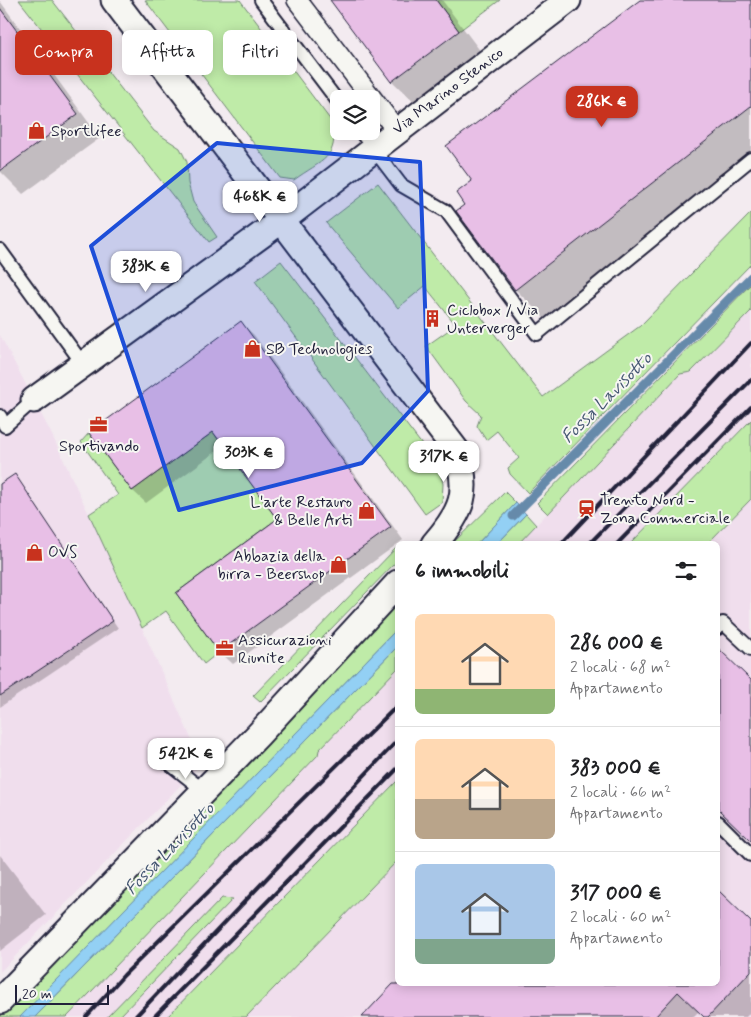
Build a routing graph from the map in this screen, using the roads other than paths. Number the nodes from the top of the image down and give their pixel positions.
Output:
1 (114, 0) edge
2 (261, 0) edge
3 (297, 0) edge
4 (568, 0) edge
5 (330, 91) edge
6 (397, 131) junction
7 (380, 136) edge
8 (367, 140) edge
9 (751, 159) edge
10 (282, 220) junction
11 (0, 250) edge
12 (83, 364) junction
13 (34, 400) joint
14 (3, 421) edge
15 (437, 541) edge
16 (395, 586) edge
17 (720, 626) edge
18 (751, 649) edge
19 (166, 760) dead end
20 (204, 790) junction
21 (720, 824) edge
22 (751, 854) edge
23 (0, 1001) edge

1 - 10 street
2 - 5 lane
3 - 6 street
4 - 6 street, Via Marino Stenico
6 - 7 street, Via Marino Stenico
8 - 9 lane
8 - 10 street, Via Marino Stenico
10 - 12 street, Via Marino Stenico
10 - 15 street
11 - 12 lane
12 - 13 street, Via Marino Stenico
13 - 14 lane
16 - 20 street
17 - 18 lane
19 - 20 lane
20 - 23 street
21 - 22 lane

